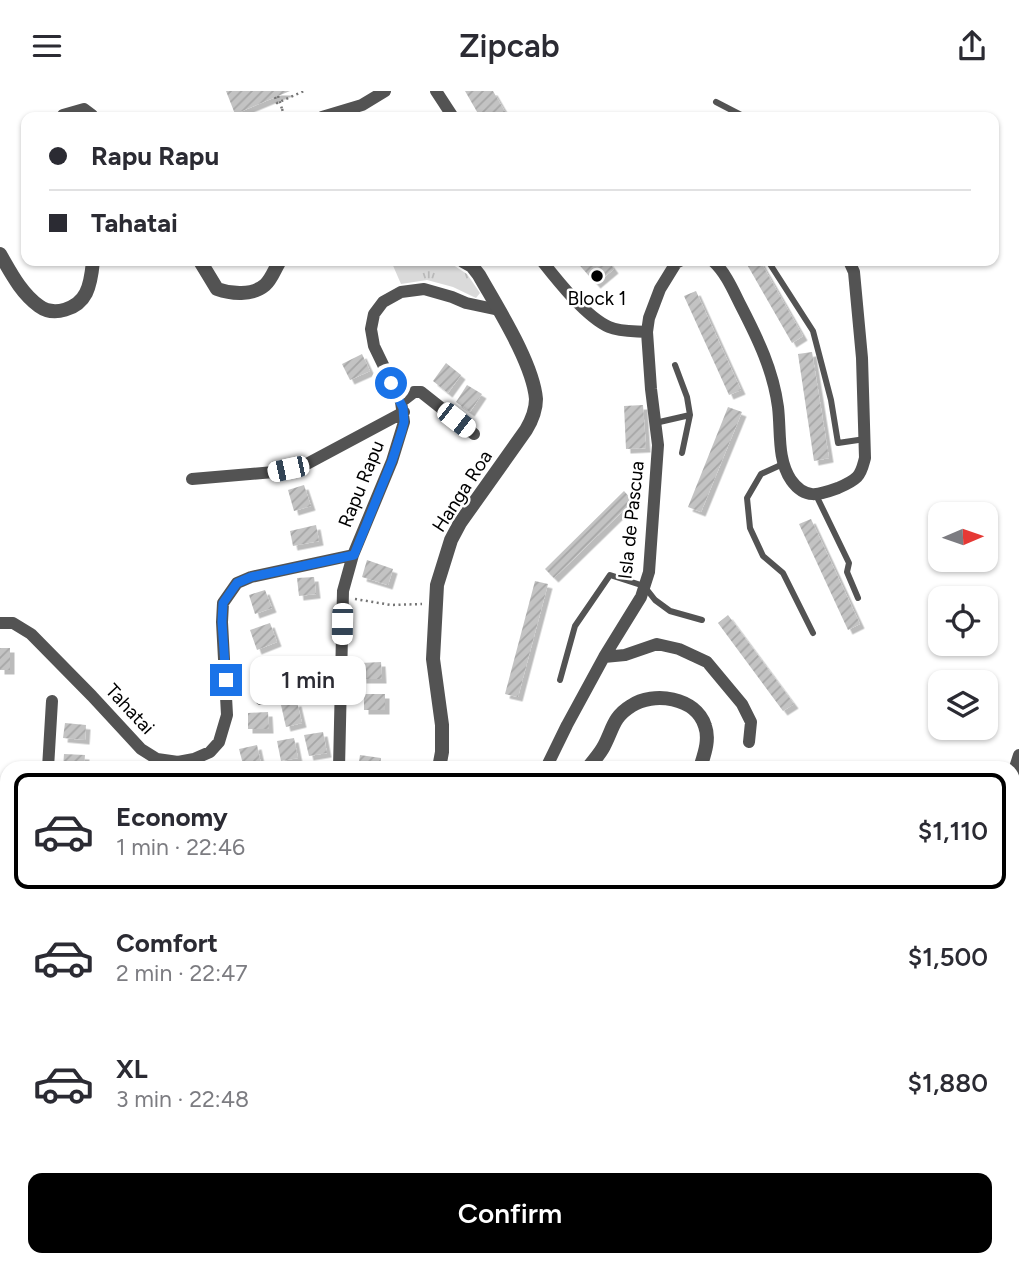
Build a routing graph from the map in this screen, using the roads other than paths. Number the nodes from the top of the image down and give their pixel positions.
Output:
1 (384, 91) edge
2 (436, 91) edge
3 (716, 101) dead end
4 (339, 112) edge
5 (450, 112) edge
6 (736, 112) edge
7 (0, 254) edge
8 (93, 266) edge
9 (203, 266) edge
10 (277, 266) edge
11 (469, 266) edge
12 (546, 266) edge
13 (674, 266) edge
14 (717, 266) edge
15 (771, 266) edge
16 (851, 266) edge
17 (499, 310) junction
18 (647, 332) junction
19 (675, 365) dead end
20 (403, 407) junction
21 (690, 415) junction
22 (655, 423) junction
23 (474, 434) dead end
24 (866, 439) junction
25 (682, 453) dead end
26 (783, 464) junction
27 (192, 479) dead end
28 (816, 495) junction
29 (354, 555) junction
30 (644, 586) junction
31 (858, 598) dead end
32 (702, 620) dead end
33 (0, 622) edge
34 (813, 633) dead end
35 (604, 657) junction
36 (342, 678) junction
37 (560, 680) dead end
38 (261, 699) dead end
39 (52, 701) dead end
40 (749, 742) dead end
41 (48, 761) edge
42 (178, 761) edge
43 (199, 761) edge
44 (335, 761) edge
45 (440, 761) edge
46 (549, 761) edge
47 (593, 761) edge
48 (701, 761) edge

1 - 4 street
2 - 5 street
3 - 6 lane
7 - 8 street
9 - 10 street
11 - 17 street, Hanga Roa
12 - 18 street
13 - 18 street, Isla de Pascua
14 - 26 street
15 - 24 lane
16 - 24 street
17 - 20 street
17 - 45 street, Hanga Roa
18 - 22 street, Isla de Pascua
19 - 21 lane
20 - 23 street
20 - 27 street
20 - 29 street, Rapu Rapu
21 - 22 lane
21 - 25 lane
22 - 30 street, Isla de Pascua
24 - 28 street
26 - 28 street
26 - 34 lane
28 - 31 lane
29 - 36 street, Rapu Rapu
29 - 43 street, Tahatai
30 - 32 lane
30 - 35 street, Isla de Pascua
30 - 37 lane
33 - 42 street, Tahatai
35 - 40 street
35 - 46 street, Isla de Pascua
36 - 38 street
36 - 44 street, Rapu Rapu
39 - 41 street
47 - 48 street

